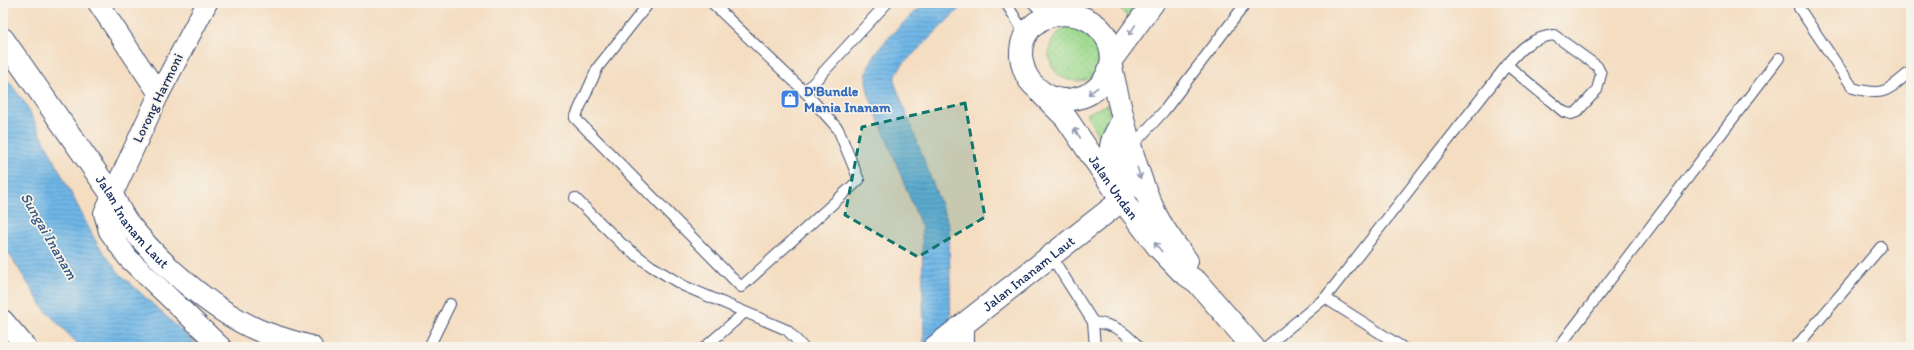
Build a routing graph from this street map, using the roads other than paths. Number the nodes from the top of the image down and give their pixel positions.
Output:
1 (98, 3) edge
2 (207, 3) edge
3 (649, 3) edge
4 (712, 3) edge
5 (887, 3) edge
6 (1006, 3) edge
7 (1153, 3) edge
8 (1246, 3) edge
9 (1800, 3) edge
10 (1073, 6) edge
11 (1039, 8) edge
12 (1025, 34) junction
13 (3, 39) edge
14 (1779, 58) dead end
15 (1112, 63) junction
16 (1507, 66) junction
17 (1911, 71) edge
18 (1035, 88) junction
19 (805, 92) junction
20 (159, 94) junction
21 (1123, 119) junction
22 (1132, 147) junction
23 (112, 195) junction
24 (575, 198) dead end
25 (1122, 200) junction
26 (1881, 247) dead end
27 (1050, 256) junction
28 (1197, 282) junction
29 (1325, 298) junction
30 (450, 304) dead end
31 (744, 313) junction
32 (3, 320) edge
33 (1093, 322) junction
34 (964, 325) junction
35 (18, 344) edge
36 (221, 347) edge
37 (311, 347) edge
38 (429, 347) edge
39 (705, 347) edge
40 (803, 347) edge
41 (935, 347) edge
42 (964, 347) edge
43 (1095, 347) edge
44 (1140, 347) edge
45 (1253, 347) edge
46 (1266, 347) edge
47 (1402, 347) edge
48 (1559, 347) edge
49 (1796, 347) edge

1 - 20 street
2 - 20 street, Lorong Harmoni
3 - 19 lane
4 - 19 lane
5 - 19 lane
6 - 12 lane
7 -> 15 street
8 - 22 lane
9 - 17 lane
10 - 11 street, Jalan Undan
10 - 15 street, Jalan Undan
11 - 12 street, Jalan Undan
12 - 18 street, Jalan Undan
13 - 23 street, Jalan Inanam Laut
14 - 48 lane
15 -> 18 street
15 - 21 street, Jalan Undan
16 - 16 lane
16 - 29 lane
25 -> 18 street, Jalan Undan
20 - 23 street, Lorong Harmoni
21 - 22 street, Jalan Undan
21 - 25 street
22 -> 28 street, Jalan Undan
23 - 36 street, Lorong Harmoni
23 - 37 street, Jalan Inanam Laut
24 - 31 lane
25 - 27 street, Jalan Inanam Laut
28 -> 25 street, Jalan Undan
26 - 49 lane
27 - 33 lane
27 - 34 street, Jalan Inanam Laut
28 - 45 street, Jalan Undan
29 - 46 lane
29 - 47 lane
30 - 38 lane
31 - 39 lane
31 - 40 lane
32 - 35 street
33 - 43 lane
33 - 44 lane
34 - 41 street, Jalan Inanam Laut
34 - 42 street

